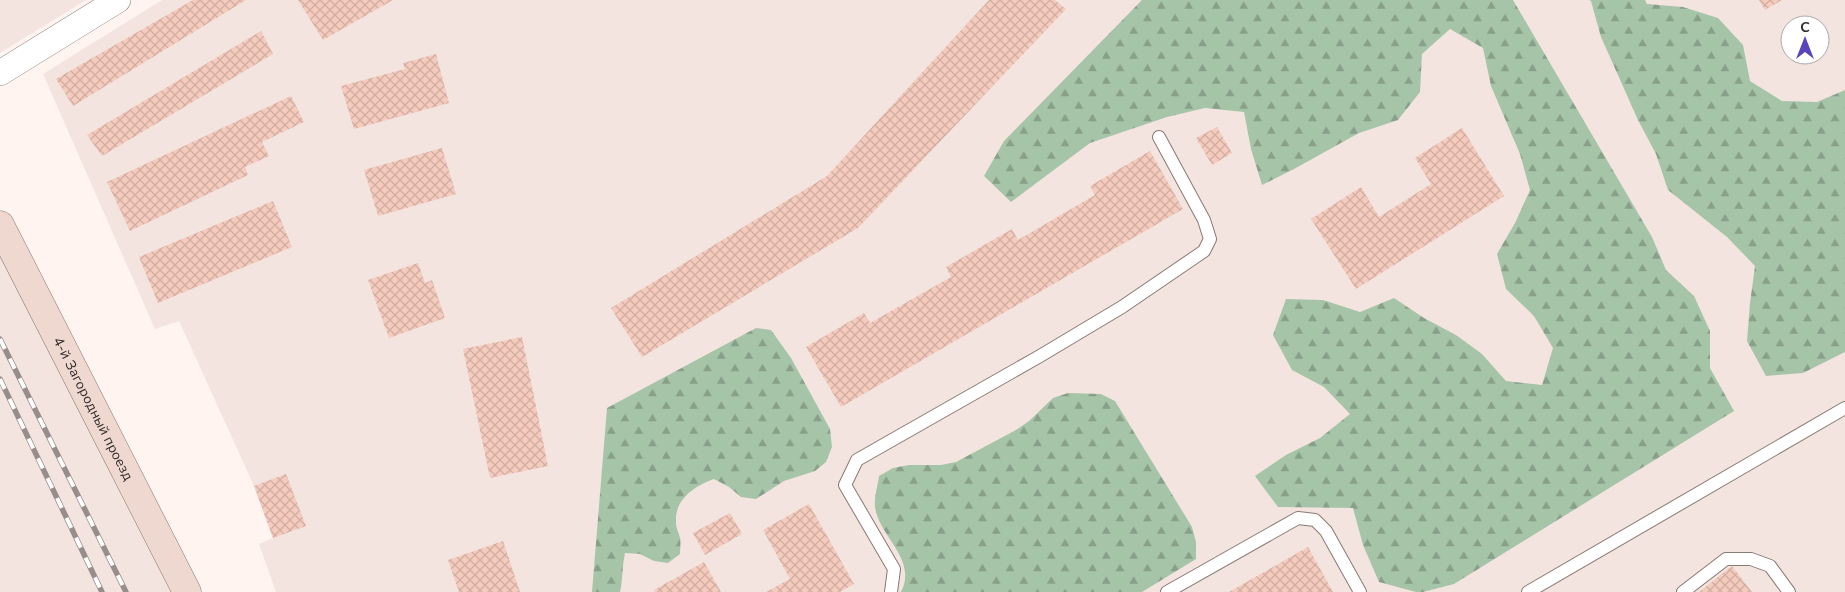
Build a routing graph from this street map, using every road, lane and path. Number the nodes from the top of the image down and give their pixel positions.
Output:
1 (118, 0) edge
2 (0, 72) edge
3 (1159, 137) dead end
4 (0, 225) edge
5 (1845, 408) edge
6 (187, 592) edge
7 (891, 592) edge
8 (1167, 592) edge
9 (1360, 592) edge
10 (1528, 592) edge
11 (1682, 592) edge
12 (1789, 592) edge

1 - 2 street
3 - 7 lane
4 - 6 street, 4-й Загородный проезд
5 - 10 lane
8 - 9 lane
11 - 12 lane

